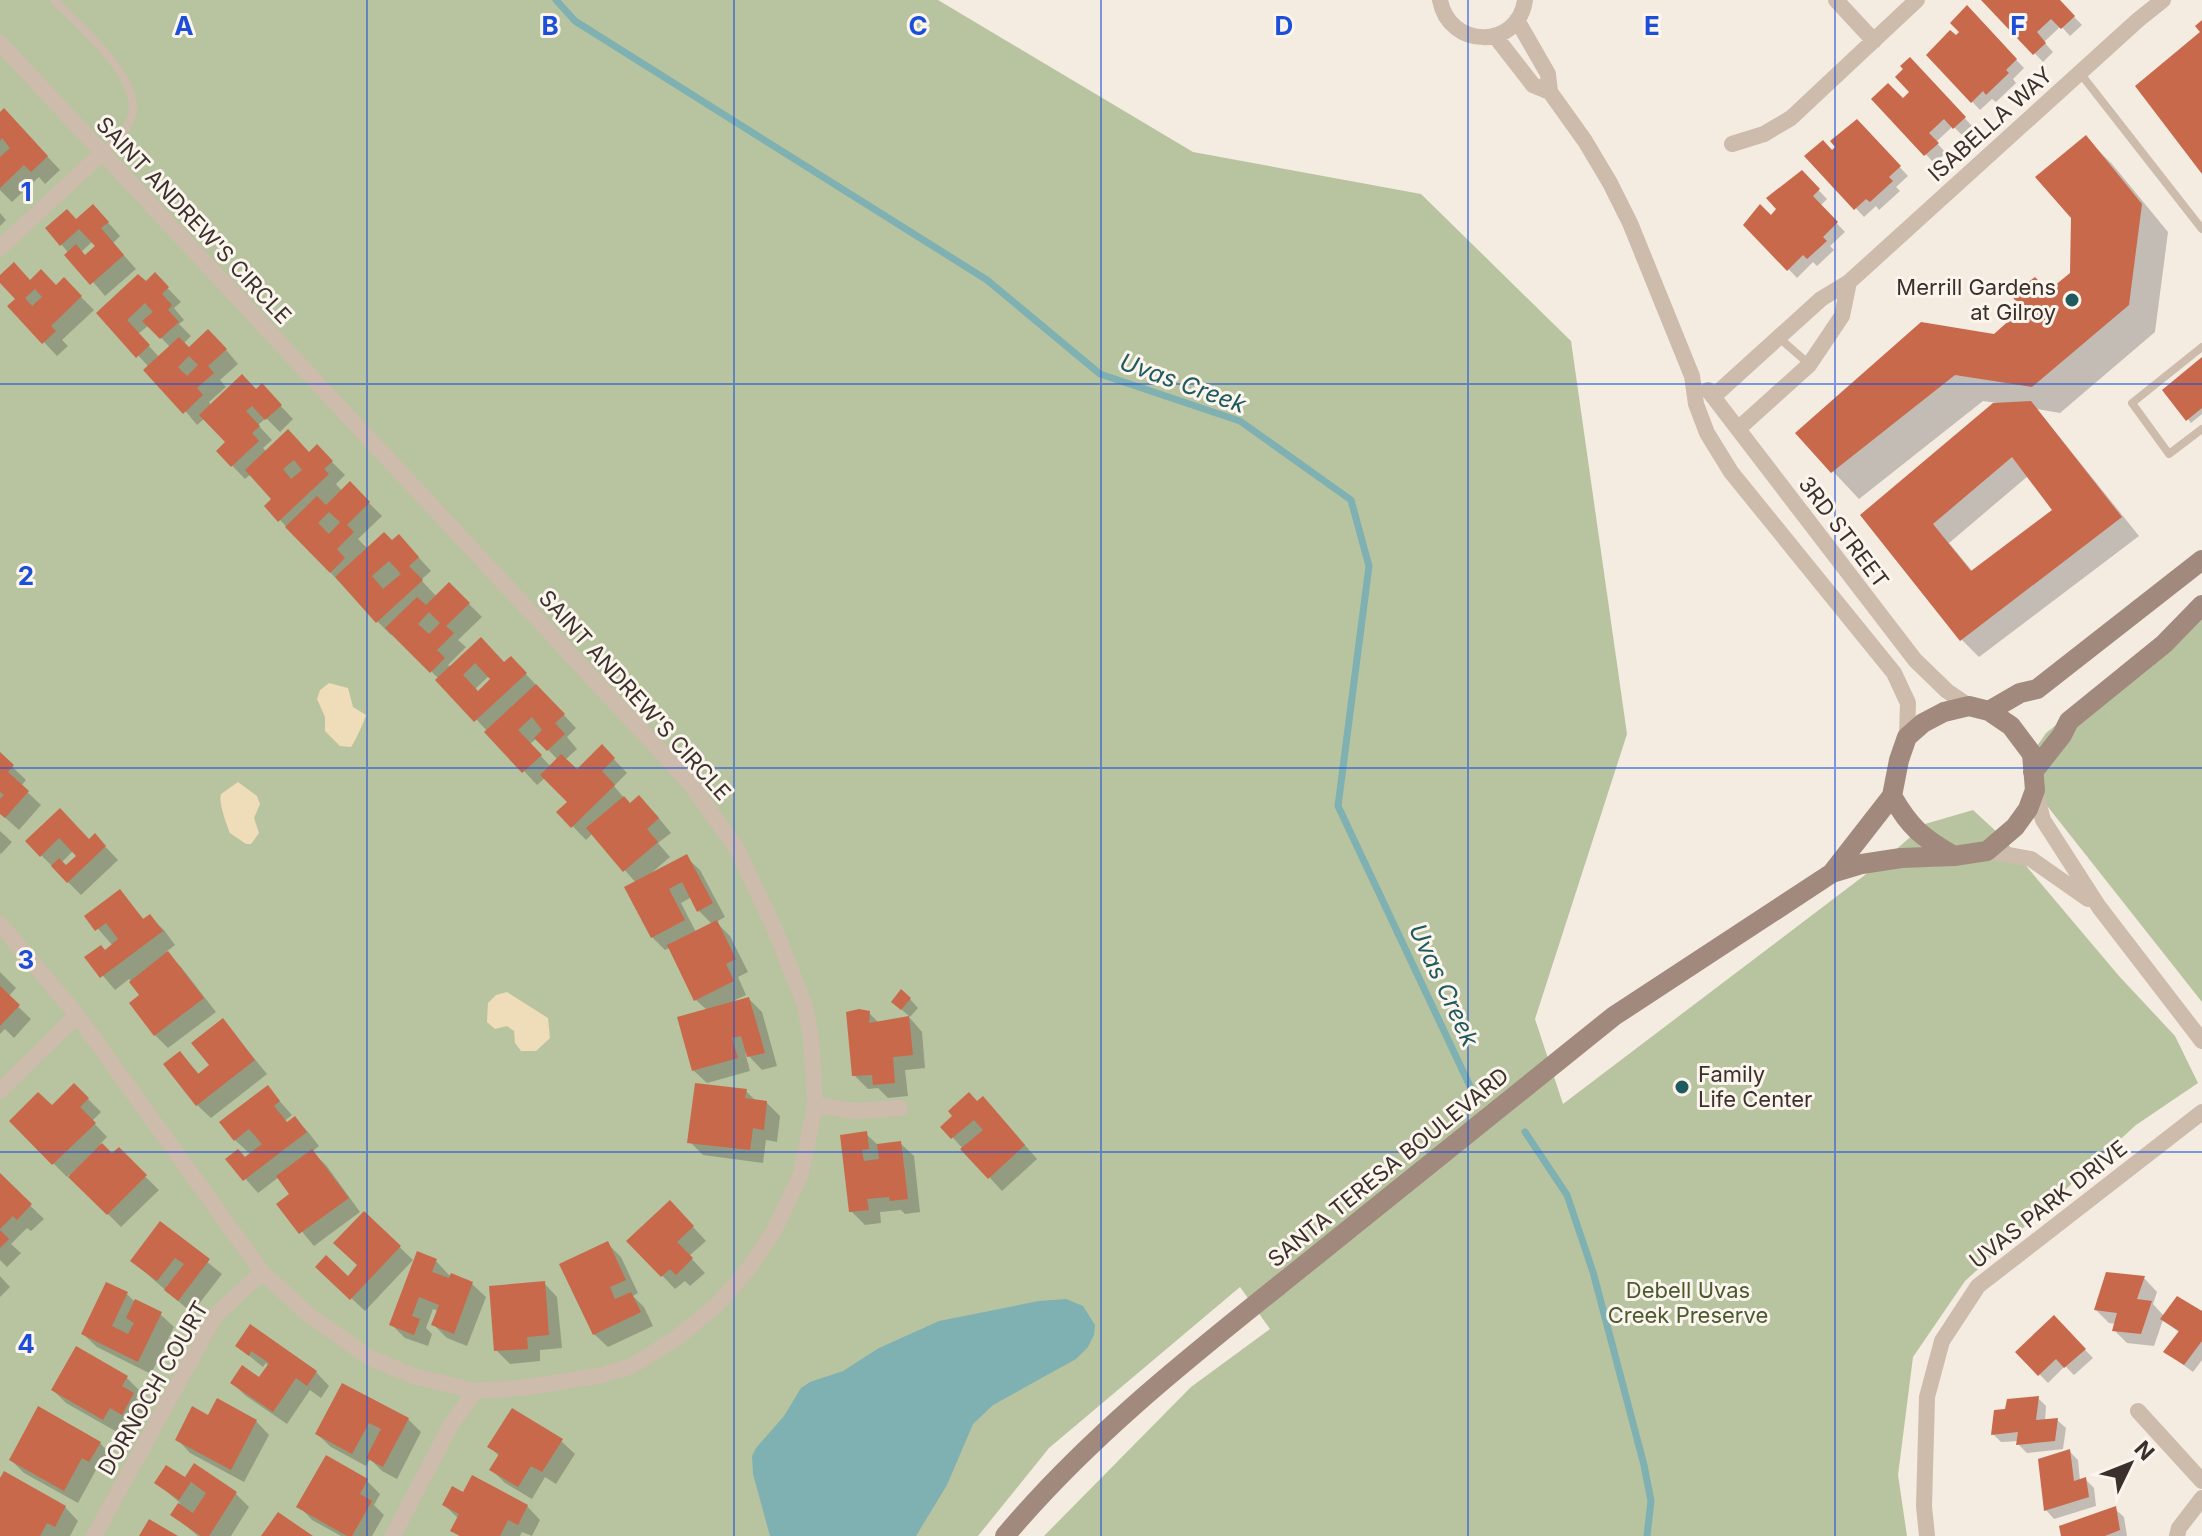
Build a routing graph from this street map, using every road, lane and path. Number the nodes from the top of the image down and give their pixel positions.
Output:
1 (54, 0) edge
2 (1525, 0) edge
3 (1836, 0) edge
4 (1917, 0) edge
5 (2163, 0) edge
6 (1440, 1) edge
7 (62, 4) edge
8 (1517, 20) junction
9 (1495, 36) junction
10 (1874, 41) junction
11 (0, 43) edge
12 (2080, 73) junction
13 (1550, 92) junction
14 (1732, 144) dead end
15 (102, 153) junction
16 (2202, 229) edge
17 (0, 248) edge
18 (1849, 282) junction
19 (1778, 337) junction
20 (2202, 347) edge
21 (1809, 365) junction
22 (1692, 376) junction
23 (1714, 396) junction
24 (1738, 429) junction
25 (2202, 429) edge
26 (2202, 560) edge
27 (2202, 605) edge
28 (1979, 709) junction
29 (1907, 737) junction
30 (2034, 781) junction
31 (1892, 796) junction
32 (1987, 851) junction
33 (1954, 856) junction
34 (1832, 873) junction
35 (2099, 907) junction
36 (0, 924) edge
37 (77, 1015) junction
38 (2202, 1041) edge
39 (0, 1091) edge
40 (815, 1105) junction
41 (900, 1108) dead end
42 (2202, 1112) edge
43 (262, 1272) junction
44 (475, 1391) junction
45 (2138, 1411) dead end
46 (2202, 1481) edge
47 (2202, 1498) edge
48 (94, 1536) edge
49 (393, 1536) edge
50 (1005, 1536) edge
51 (1927, 1536) edge
52 (2177, 1536) edge

1 - 7 lane
2 - 8 street
3 - 10 street
4 - 10 street
5 - 12 street, ISABELLA WAY
6 - 9 street
7 - 15 lane
8 - 9 street
8 - 13 street, 3RD STREET
9 - 13 street, 3RD STREET
10 - 14 street
11 - 15 street, SAINT ANDREW'S CIRCLE
12 - 16 lane
12 - 18 street, ISABELLA WAY
13 - 22 street, 3RD STREET
15 - 17 street
15 - 40 street, SAINT ANDREW'S CIRCLE
18 - 19 street, ISABELLA WAY
18 - 21 street
19 - 21 lane
19 - 23 street, ISABELLA WAY
20 - 25 lane
21 - 24 street
22 - 23 street, 3RD STREET
22 - 29 street, 3RD STREET
23 - 24 street, 3RD STREET
24 - 28 street, 3RD STREET
26 - 28 main road
27 - 30 main road
28 - 29 main road
28 - 30 main road
29 - 31 main road
30 - 32 main road
30 - 35 street
31 - 33 main road
31 - 34 main road, SANTA TERESA BOULEVARD
32 - 33 main road
32 - 35 street
33 - 34 main road, SANTA TERESA BOULEVARD
34 - 50 main road, SANTA TERESA BOULEVARD
35 - 38 street
36 - 37 street, SAINT ANDREW'S CIRCLE
37 - 39 street
37 - 43 street, SAINT ANDREW'S CIRCLE
40 - 41 street
40 - 44 street, SAINT ANDREW'S CIRCLE
42 - 51 street, UVAS PARK DRIVE
43 - 44 street, SAINT ANDREW'S CIRCLE
43 - 48 street, DORNOCH COURT
44 - 49 street
45 - 46 street
47 - 52 street

